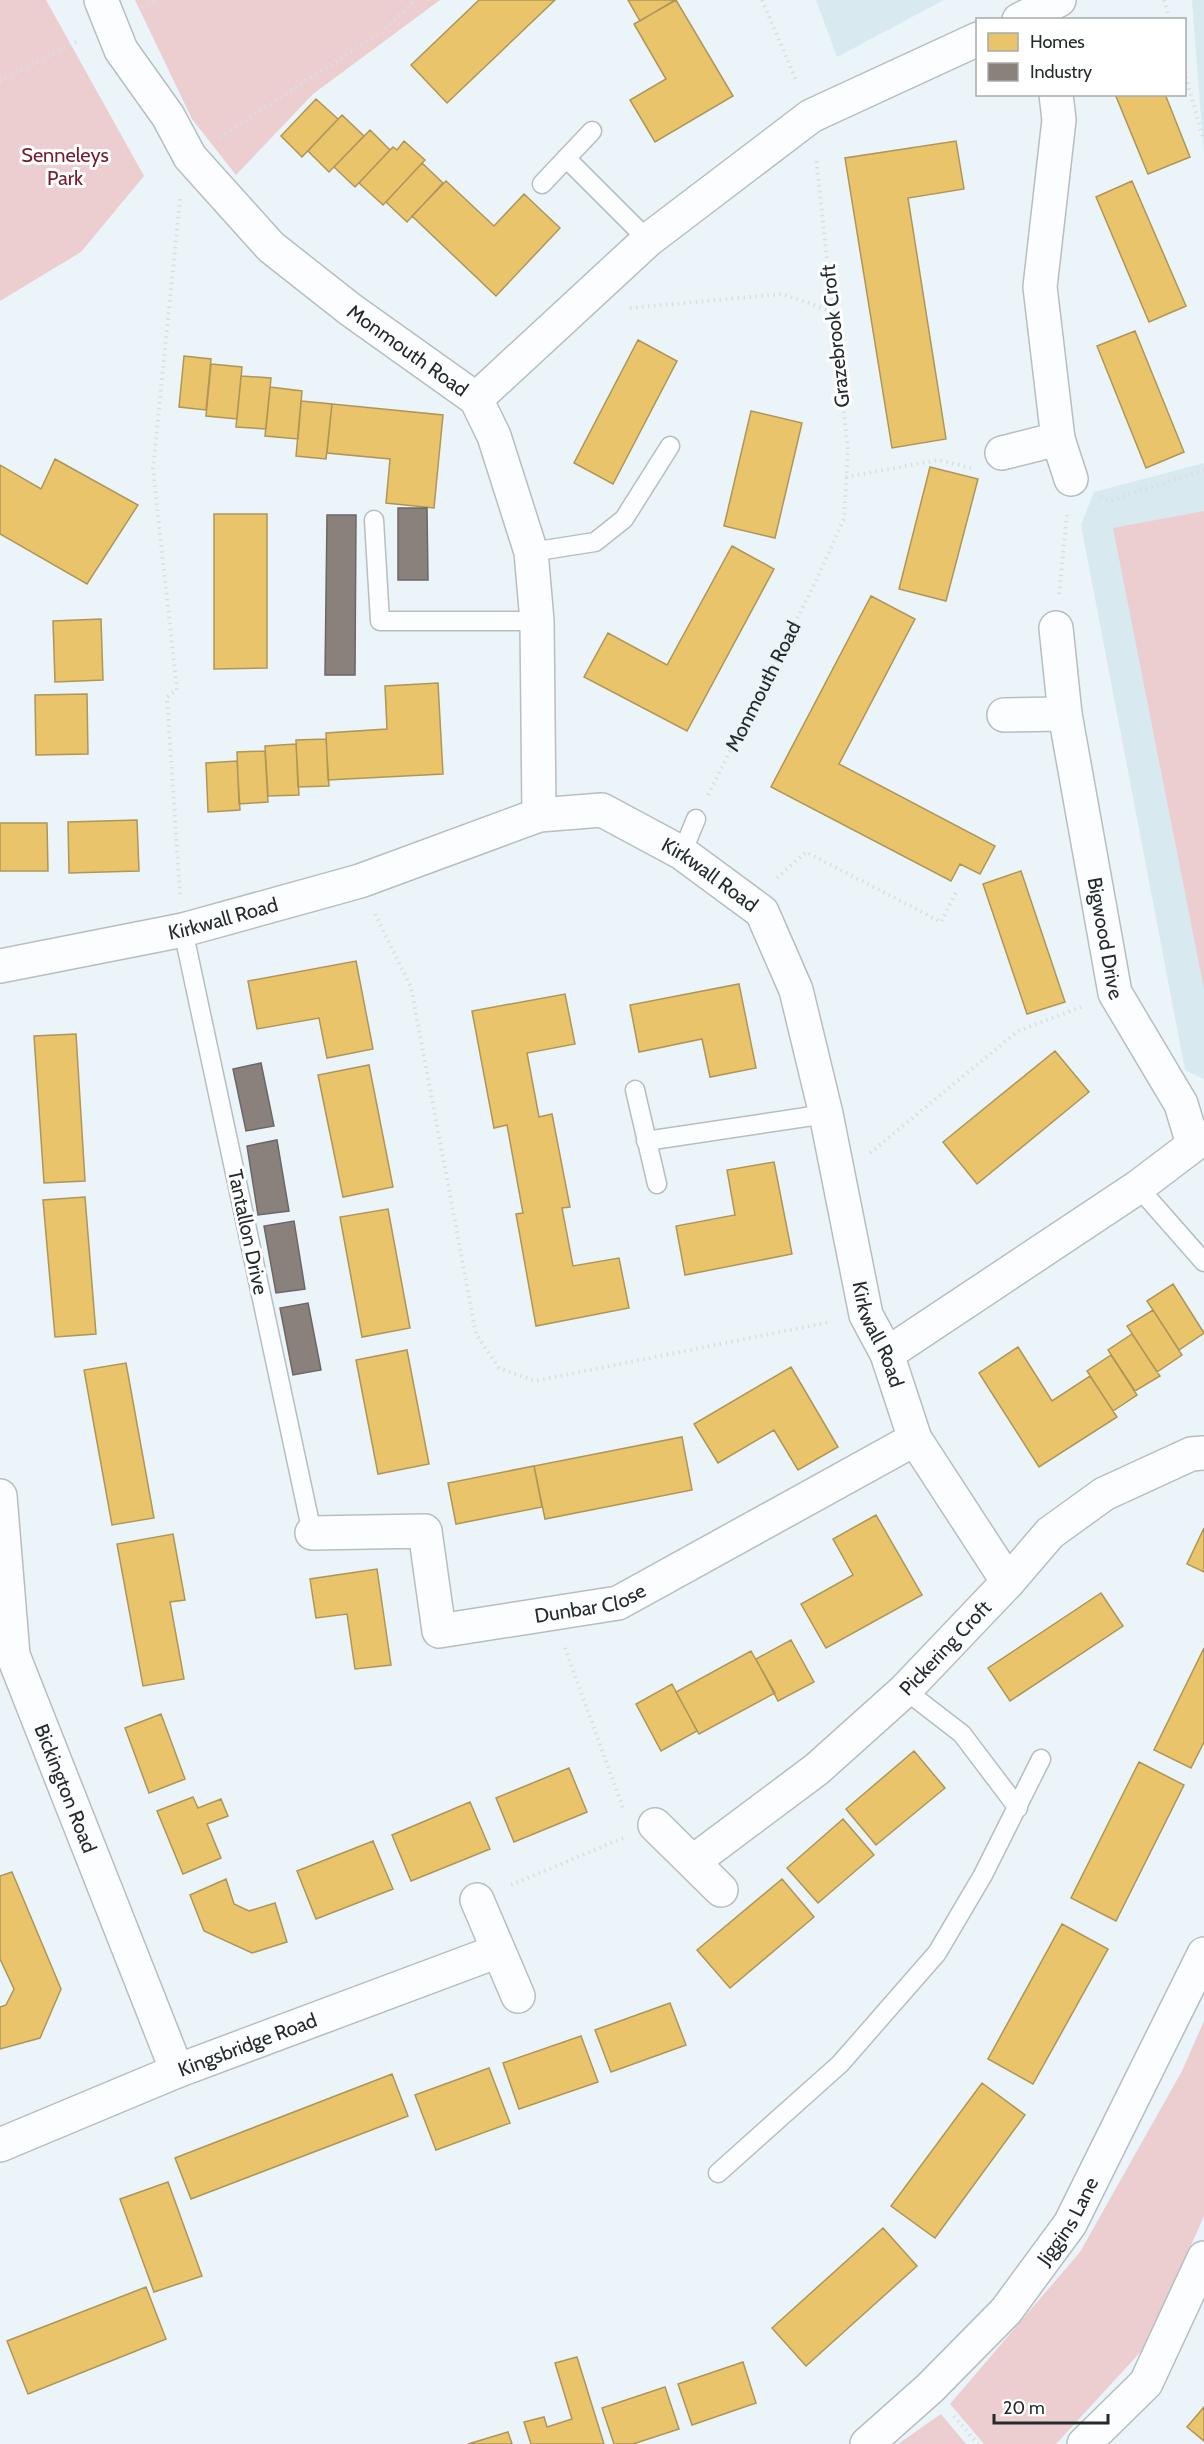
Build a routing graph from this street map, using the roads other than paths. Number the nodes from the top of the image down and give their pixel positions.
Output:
1 (101, 0) edge
2 (1052, 8) edge
3 (1024, 18) edge
4 (976, 40) edge
5 (1056, 96) edge
6 (592, 130) dead end
7 (566, 158) junction
8 (542, 184) dead end
9 (648, 240) junction
10 (476, 399) junction
11 (1058, 439) junction
12 (670, 446) dead end
13 (1002, 453) road end
14 (1071, 479) road end
15 (374, 520) dead end
16 (531, 552) junction
17 (537, 621) junction
18 (1056, 628) road end
19 (1065, 714) junction
20 (1004, 715) dead end
21 (539, 815) junction
22 (696, 819) road end
23 (682, 853) junction
24 (183, 930) junction
25 (0, 966) edge
26 (635, 1090) dead end
27 (825, 1114) junction
28 (646, 1141) junction
29 (1198, 1141) edge
30 (657, 1184) dead end
31 (1138, 1187) junction
32 (1204, 1262) edge
33 (887, 1354) junction
34 (915, 1439) junction
35 (1204, 1453) edge
36 (0, 1496) edge
37 (312, 1533) joint
38 (1008, 1582) junction
39 (905, 1690) junction
40 (1041, 1759) dead end
41 (1018, 1808) junction
42 (644, 1829) road end
43 (694, 1861) junction
44 (722, 1890) dead end
45 (477, 1900) road end
46 (498, 1951) junction
47 (1204, 1954) edge
48 (518, 1996) dead end
49 (177, 2071) junction
50 (0, 2145) edge
51 (718, 2172) dead end
52 (1204, 2258) edge
53 (867, 2444) edge
54 (1084, 2444) edge

1 - 10 street, Monmouth Road
2 - 3 street
4 - 9 street
5 - 11 street
6 - 7 lane
7 - 8 lane
7 - 9 lane
9 - 10 street
10 - 16 street, Monmouth Road
11 - 13 street
11 - 14 street
12 - 16 lane
15 - 17 lane
16 - 17 street, Monmouth Road
17 - 21 street, Monmouth Road
18 - 19 street, Bigwood Drive
19 - 20 street
19 - 29 street, Bigwood Drive
21 - 23 street, Kirkwall Road
21 - 24 street, Kirkwall Road
22 - 23 lane
23 - 27 street, Kirkwall Road
24 - 25 street, Kirkwall Road
24 - 37 lane, Tantallon Drive
26 - 28 lane
27 - 28 lane
27 - 33 street, Kirkwall Road
28 - 30 lane
29 - 31 street, Bigwood Drive
31 - 32 lane
31 - 33 street, Bigwood Drive
33 - 34 street, Kirkwall Road
34 - 37 street, Dunbar Close
34 - 38 street, Kirkwall Road
35 - 38 street, Pickering Croft
36 - 49 street, Bickington Road
38 - 39 street, Pickering Croft
39 - 41 lane
39 - 43 street, Pickering Croft
40 - 41 lane
41 - 51 lane
42 - 43 street
43 - 44 street
45 - 46 street
46 - 48 street
46 - 49 street, Kingsbridge Road
47 - 53 street, Jiggins Lane
49 - 50 street, Kingsbridge Road
52 - 54 street

